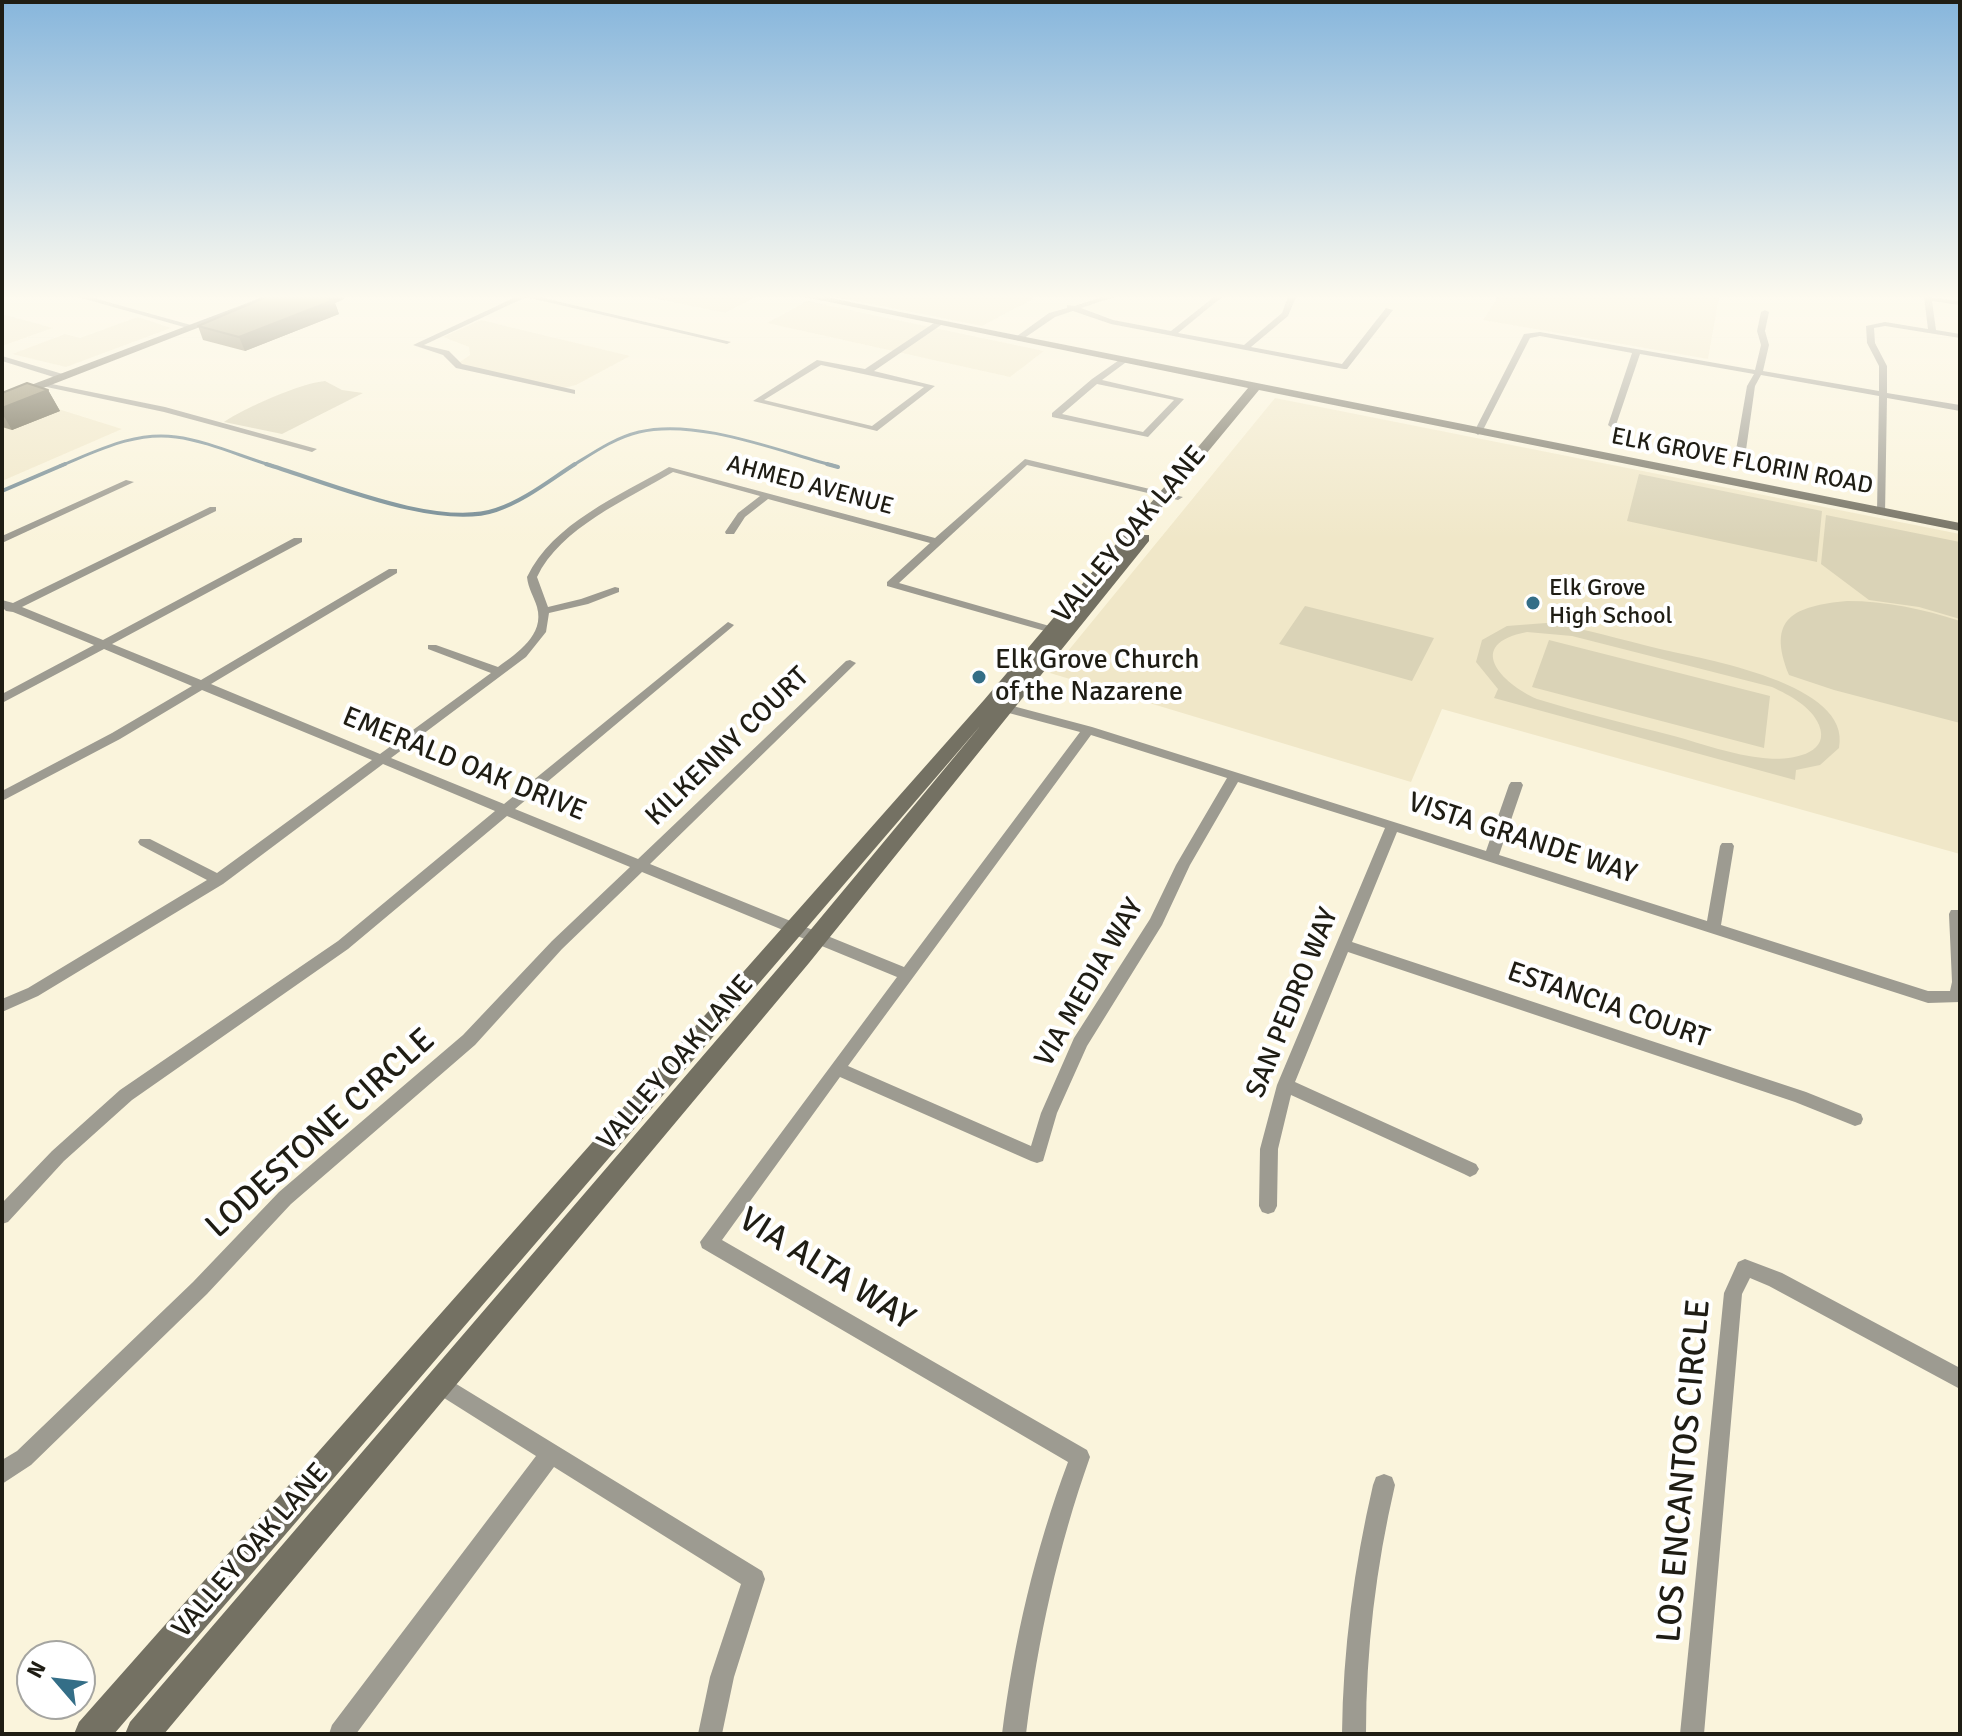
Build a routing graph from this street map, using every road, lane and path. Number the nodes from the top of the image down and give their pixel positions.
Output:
1 (60, 378) edge
2 (511, 378) edge
3 (794, 378) edge
4 (894, 378) edge
5 (1099, 378) edge
6 (1212, 378) edge
7 (1506, 378) edge
8 (1628, 378) edge
9 (1756, 378) edge
10 (1791, 378) edge
11 (1882, 378) edge
12 (1095, 381) junction
13 (45, 384) junction
14 (1261, 388) junction
15 (572, 392) dead end
16 (1881, 395) junction
17 (2, 400) edge
18 (1960, 408) edge
19 (1612, 425) dead end
20 (1478, 432) junction
21 (312, 449) dead end
22 (1741, 450) dead end
23 (129, 482) dead end
24 (767, 495) junction
25 (1171, 495) junction
26 (213, 509) dead end
27 (1882, 512) junction
28 (1960, 527) edge
29 (730, 532) dead end
30 (2, 540) edge
31 (298, 540) dead end
32 (937, 542) junction
33 (393, 571) dead end
34 (615, 590) dead end
35 (6, 608) edge
36 (544, 611) junction
37 (728, 625) dead end
38 (1049, 629) junction
39 (1067, 634) junction
40 (104, 645) junction
41 (432, 647) dead end
42 (850, 663) dead end
43 (500, 672) junction
44 (202, 685) junction
45 (2, 699) edge
46 (999, 706) junction
47 (1088, 730) junction
48 (380, 758) junction
49 (1235, 776) junction
50 (1516, 785) dead end
51 (2, 797) edge
52 (503, 809) junction
53 (1393, 826) junction
54 (145, 842) dead end
55 (1727, 846) dead end
56 (1491, 857) junction
57 (640, 865) junction
58 (218, 880) junction
59 (1956, 914) dead end
60 (1713, 927) junction
61 (806, 932) junction
62 (1344, 945) junction
63 (907, 975) junction
64 (2, 1006) edge
65 (838, 1069) junction
66 (1285, 1085) junction
67 (1855, 1119) dead end
68 (1470, 1169) dead end
69 (1268, 1206) dead end
70 (2, 1216) edge
71 (411, 1367) junction
72 (1960, 1379) edge
73 (440, 1384) junction
74 (551, 1453) junction
75 (2, 1473) edge
76 (1384, 1485) dead end
77 (91, 1734) edge
78 (142, 1734) edge
79 (341, 1734) edge
80 (710, 1734) edge
81 (1014, 1734) edge
82 (1354, 1734) edge
83 (1692, 1734) edge

1 - 13 street
2 - 15 street
3 - 4 street
5 - 12 street
6 - 14 street, ELK GROVE FLORIN ROAD
7 - 20 street
8 - 19 street
9 - 22 street
10 - 16 street
11 - 16 street
12 - 12 street
13 - 17 street
13 - 21 street
14 - 20 street, ELK GROVE FLORIN ROAD
14 - 25 street, VALLEY OAK LANE
16 - 18 street
16 - 27 street
20 - 27 street, ELK GROVE FLORIN ROAD
23 - 30 street
24 - 29 street
24 - 32 street, AHMED AVENUE
24 - 36 street, AHMED AVENUE
25 - 32 street
25 - 38 street, VALLEY OAK LANE
25 - 39 street, VALLEY OAK LANE
26 - 35 street
27 - 28 street, ELK GROVE FLORIN ROAD
31 - 40 street
32 - 38 street
33 - 44 street
34 - 36 street
35 - 40 street, EMERALD OAK DRIVE
36 - 43 street
37 - 52 street
38 - 39 street
38 - 46 street, VALLEY OAK LANE
39 - 46 street, VALLEY OAK LANE
40 - 44 street, EMERALD OAK DRIVE
40 - 45 street
41 - 43 street
42 - 57 street, KILKENNY COURT
43 - 48 street
44 - 48 street, EMERALD OAK DRIVE
44 - 51 street
46 - 47 street, VISTA GRANDE WAY
46 - 61 street, VALLEY OAK LANE
47 - 49 street, VISTA GRANDE WAY
47 - 63 street, VIA ALTA WAY
48 - 52 street, EMERALD OAK DRIVE
48 - 58 street
49 - 53 street, VISTA GRANDE WAY
49 - 65 street, VIA MEDIA WAY
50 - 56 street
52 - 57 street, EMERALD OAK DRIVE
52 - 70 street
53 - 56 street, VISTA GRANDE WAY
53 - 62 street, SAN PEDRO WAY
54 - 58 street
55 - 60 street
56 - 60 street, VISTA GRANDE WAY
57 - 61 street, EMERALD OAK DRIVE
57 - 75 street, LODESTONE CIRCLE
58 - 64 street
59 - 60 street, VISTA GRANDE WAY
61 - 63 street, EMERALD OAK DRIVE
61 - 71 street, VALLEY OAK LANE
61 - 73 street, VALLEY OAK LANE
62 - 66 street, SAN PEDRO WAY
62 - 67 street, ESTANCIA COURT
63 - 65 street, VIA ALTA WAY
65 - 81 street, VIA ALTA WAY
66 - 68 street
66 - 69 street, SAN PEDRO WAY
71 - 73 street
71 - 77 street, VALLEY OAK LANE
72 - 83 street, LOS ENCANTOS CIRCLE
73 - 74 street
73 - 78 street, VALLEY OAK LANE
74 - 79 street
74 - 80 street
76 - 82 street

